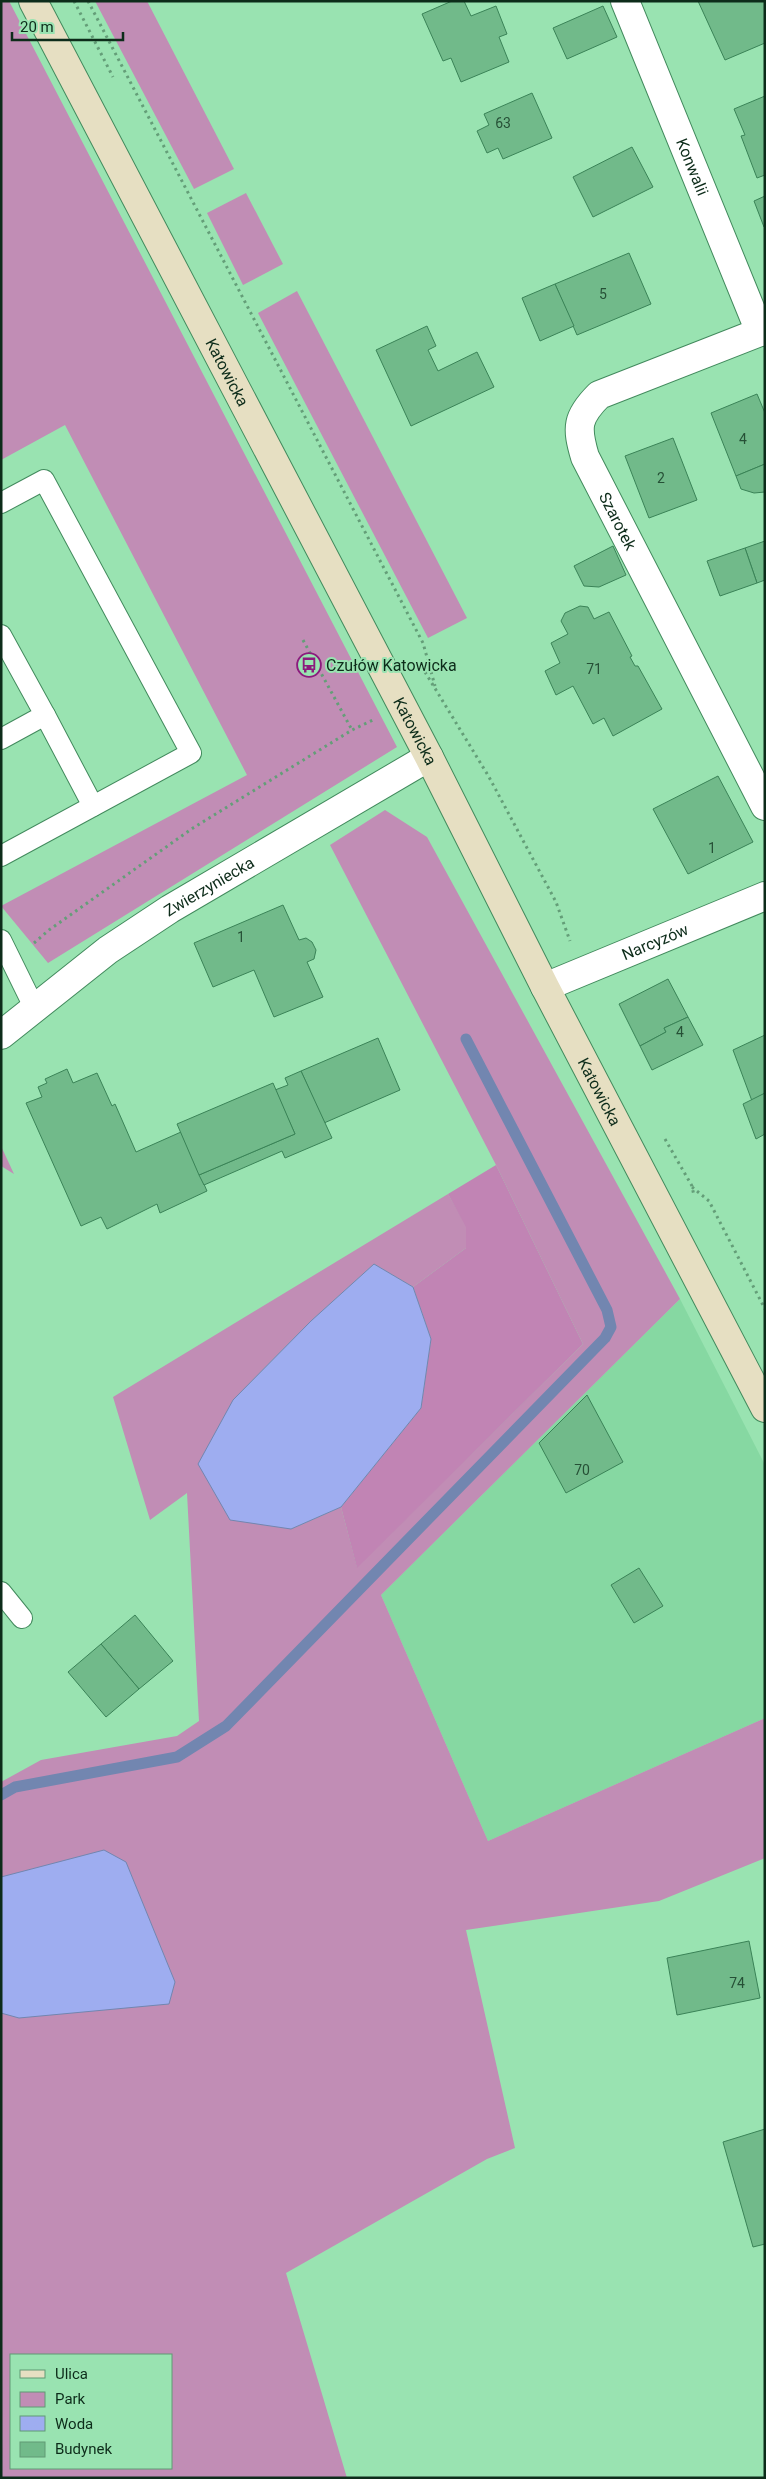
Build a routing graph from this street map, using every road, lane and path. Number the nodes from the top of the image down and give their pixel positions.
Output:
1 (33, 1) edge
2 (88, 1) edge
3 (625, 1) edge
4 (762, 331) edge
5 (1, 503) edge
6 (1, 635) edge
7 (304, 640) dead end
8 (436, 689) junction
9 (402, 706) junction
10 (45, 715) junction
11 (352, 730) junction
12 (1, 739) edge
13 (429, 757) junction
14 (93, 806) junction
15 (765, 806) edge
16 (1, 856) edge
17 (765, 896) edge
18 (1, 940) edge
19 (12, 962) junction
20 (581, 974) junction
21 (545, 987) junction
22 (34, 1007) junction
23 (1, 1035) edge
24 (663, 1136) dead end
25 (765, 1308) edge
26 (758, 1379) edge
27 (765, 1408) edge
28 (1, 1592) edge
29 (22, 1618) dead end

1 - 9 main road, Katowicka
2 - 8 path
3 - 4 street, Konwalii
4 - 15 street, Szarotek
5 - 14 lane
6 - 10 lane
7 - 11 path
8 - 9 path
8 - 20 path
9 - 11 path
9 - 13 main road, Katowicka
10 - 12 lane
10 - 14 lane
11 - 19 path
13 - 21 main road, Katowicka
13 - 22 street, Zwierzyniecka
14 - 16 lane
17 - 20 street, Narcyzów
18 - 19 lane
19 - 22 lane
20 - 21 street, Narcyzów
21 - 26 main road, Katowicka
22 - 23 street, Zwierzyniecka
24 - 25 path
26 - 27 main road, Katowicka
28 - 29 lane

